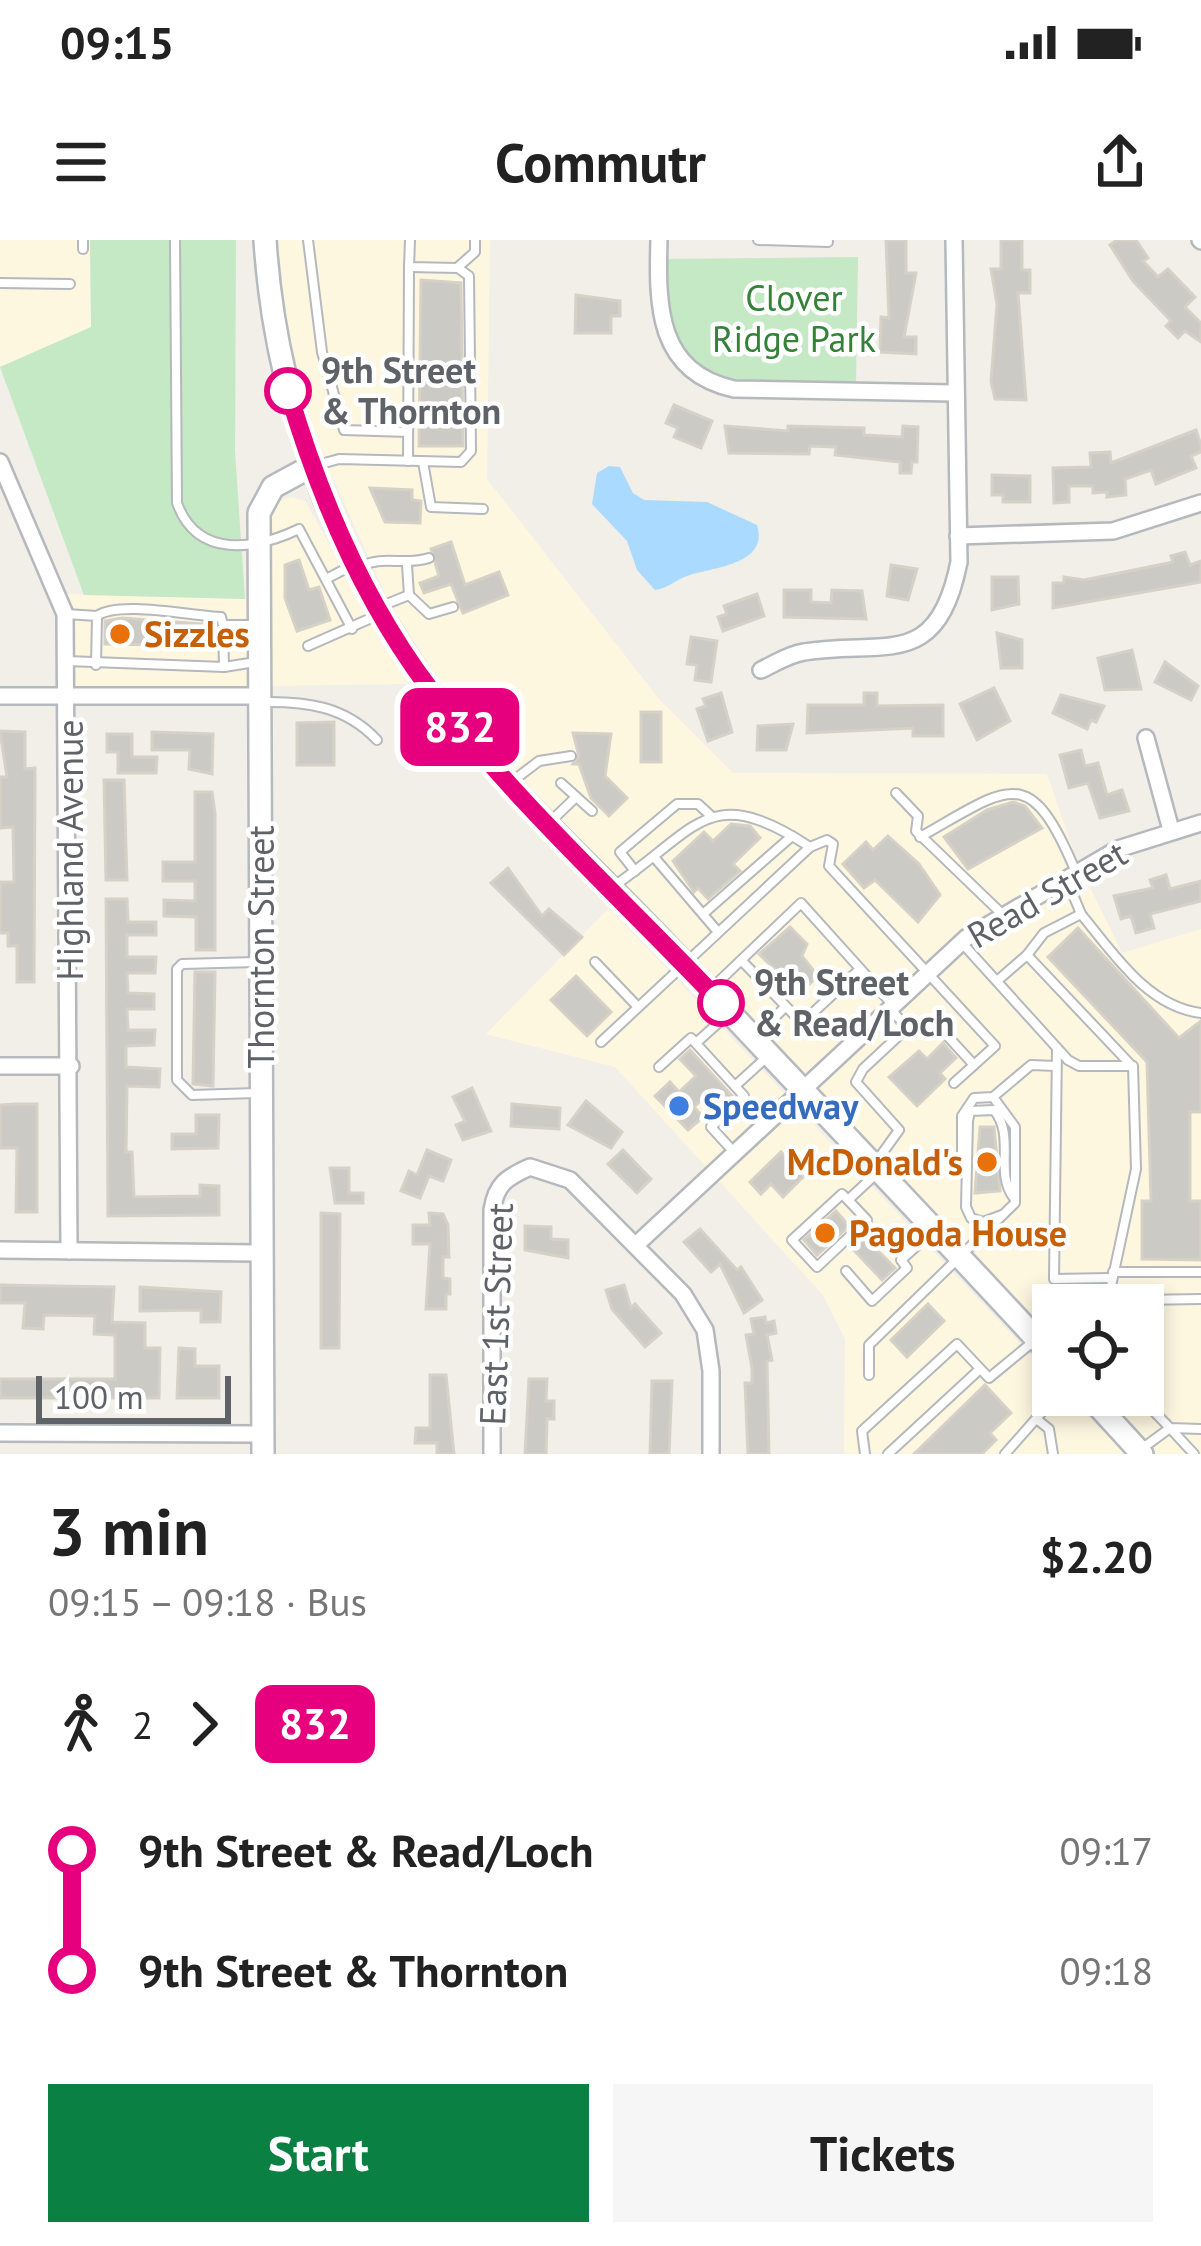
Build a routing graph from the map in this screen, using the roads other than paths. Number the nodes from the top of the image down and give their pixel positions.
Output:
1 (175, 240) edge
2 (266, 240) edge
3 (308, 240) edge
4 (410, 240) edge
5 (475, 240) edge
6 (659, 240) edge
7 (758, 240) edge
8 (954, 240) edge
9 (828, 242) edge
10 (410, 267) junction
11 (458, 268) junction
12 (0, 283) edge
13 (70, 284) dead end
14 (953, 393) junction
15 (408, 432) junction
16 (408, 461) junction
17 (423, 462) junction
18 (310, 467) junction
19 (1, 468) edge
20 (1201, 502) edge
21 (483, 509) dead end
22 (958, 536) junction
23 (260, 548) junction
24 (428, 558) dead end
25 (407, 565) junction
26 (355, 566) junction
27 (326, 579) junction
28 (409, 595) junction
29 (454, 607) dead end
30 (379, 610) junction
31 (64, 614) junction
32 (97, 616) junction
33 (223, 625) junction
34 (259, 625) junction
35 (352, 629) junction
36 (308, 646) dead end
37 (67, 661) junction
38 (259, 662) junction
39 (96, 665) junction
40 (224, 668) junction
41 (761, 670) dead end
42 (0, 695) edge
43 (69, 696) junction
44 (260, 699) junction
45 (1146, 738) dead end
46 (377, 740) dead end
47 (571, 756) dead end
48 (561, 783) dead end
49 (509, 784) junction
50 (896, 793) dead end
51 (576, 797) junction
52 (592, 812) dead end
53 (710, 815) junction
54 (1201, 823) edge
55 (547, 825) junction
56 (1171, 830) junction
57 (792, 836) junction
58 (920, 837) junction
59 (810, 847) junction
60 (654, 857) junction
61 (636, 871) junction
62 (1070, 873) junction
63 (612, 887) junction
64 (1001, 913) junction
65 (703, 914) junction
66 (1081, 914) junction
67 (718, 932) junction
68 (961, 942) junction
69 (1027, 955) junction
70 (742, 960) junction
71 (261, 962) junction
72 (595, 962) dead end
73 (684, 964) junction
74 (860, 969) junction
75 (926, 970) junction
76 (997, 982) junction
77 (709, 990) junction
78 (890, 1005) junction
79 (638, 1007) junction
80 (785, 1007) junction
81 (730, 1013) junction
82 (1201, 1013) edge
83 (907, 1028) junction
84 (601, 1042) dead end
85 (695, 1043) junction
86 (762, 1047) junction
87 (1057, 1048) junction
88 (974, 1065) junction
89 (0, 1066) edge
90 (71, 1066) junction
91 (1057, 1066) junction
92 (1132, 1066) junction
93 (659, 1067) dead end
94 (954, 1083) dead end
95 (735, 1086) junction
96 (800, 1088) junction
97 (261, 1093) junction
98 (993, 1097) junction
99 (732, 1150) junction
100 (879, 1166) junction
101 (962, 1186) junction
102 (1015, 1199) junction
103 (848, 1200) junction
104 (1006, 1214) junction
105 (936, 1228) junction
106 (637, 1244) junction
107 (0, 1250) edge
108 (69, 1251) junction
109 (262, 1253) junction
110 (961, 1257) junction
111 (846, 1271) dead end
112 (1201, 1272) edge
113 (1111, 1275) junction
114 (1110, 1284) edge
115 (1201, 1299) edge
116 (1164, 1300) edge
117 (1032, 1335) edge
118 (1032, 1342) edge
119 (980, 1369) junction
120 (869, 1375) dead end
121 (1039, 1416) edge
122 (1108, 1416) edge
123 (1158, 1416) edge
124 (1039, 1420) junction
125 (1170, 1429) junction
126 (1201, 1429) edge
127 (0, 1432) edge
128 (263, 1444) edge
129 (1141, 1452) edge
130 (492, 1454) edge
131 (711, 1454) edge
132 (865, 1454) edge
133 (888, 1454) edge
134 (1005, 1454) edge
135 (1053, 1454) edge
136 (1194, 1454) edge

1 - 23 lane
2 - 18 main road
3 - 15 lane
4 - 10 lane
5 - 11 lane
6 - 14 street
7 - 9 lane
8 - 14 street
10 - 11 lane
10 - 15 lane
11 - 17 lane
12 - 13 lane
14 - 22 street
15 - 16 lane
16 - 17 lane
16 - 18 lane
17 - 21 lane
18 - 23 main road, Thornton Street
18 - 26 main road
19 - 31 street, Highland Avenue
20 - 22 street
22 - 41 street
23 - 27 lane
23 - 34 main road, Thornton Street
24 - 25 lane
25 - 26 lane
25 - 28 lane
26 - 27 lane
26 - 30 main road
27 - 35 lane
28 - 29 lane
28 - 30 lane
30 - 35 lane
30 - 49 main road
31 - 32 lane
31 - 37 street, Highland Avenue
32 - 33 lane
32 - 39 lane
33 - 34 lane
33 - 40 lane
34 - 38 main road, Thornton Street
35 - 36 lane
37 - 39 lane
37 - 43 street, Highland Avenue
38 - 40 lane
38 - 44 main road, Thornton Street
39 - 40 lane
42 - 43 street
43 - 44 street
43 - 90 street, Highland Avenue
44 - 46 lane
44 - 71 main road, Thornton Street
45 - 56 street
47 - 49 lane
48 - 51 lane
49 - 55 main road
50 - 58 lane
51 - 52 lane
51 - 55 lane
53 - 57 lane
53 - 60 lane
53 - 61 lane
54 - 56 street, Read Street
55 - 63 main road
56 - 62 street, Read Street
57 - 59 lane
57 - 65 lane
58 - 62 lane
58 - 64 lane
59 - 67 lane
59 - 75 lane
60 - 61 lane
60 - 65 lane
61 - 63 lane
62 - 64 street, Read Street
62 - 66 lane
63 - 73 main road
64 - 68 street, Read Street
65 - 67 lane
66 - 69 lane
66 - 82 lane
67 - 73 lane
68 - 75 street, Read Street
68 - 76 lane
69 - 76 lane
69 - 92 lane
70 - 74 lane
70 - 77 lane
70 - 80 lane
71 - 97 main road, Thornton Street
71 - 97 lane
72 - 79 lane
73 - 77 main road
73 - 79 lane
74 - 78 lane
74 - 80 lane
75 - 78 street, Read Street
75 - 88 lane
76 - 87 lane
77 - 81 main road
78 - 83 lane
78 - 96 street, Read Street
79 - 84 lane
80 - 86 lane
81 - 85 lane
81 - 86 main road
83 - 88 lane
83 - 100 lane
85 - 93 lane
85 - 95 lane
86 - 95 lane
86 - 96 main road
87 - 91 lane
87 - 92 lane
88 - 94 lane
89 - 90 street
90 - 108 street, Highland Avenue
91 - 98 lane
91 - 113 lane
92 - 113 lane
95 - 99 lane
96 - 99 street, Read Street
96 - 100 main road
97 - 109 main road, Thornton Street
98 - 101 lane
98 - 102 lane
99 - 106 street, Read Street
100 - 103 lane
100 - 105 main road
101 - 102 lane
101 - 104 lane
102 - 104 lane
103 - 103 lane
104 - 110 lane
105 - 110 main road
105 - 111 lane
106 - 130 street, East 1st Street
106 - 131 street
107 - 108 street
108 - 109 street
109 - 128 main road, Thornton Street
110 - 117 main road
110 - 120 lane
112 - 113 lane
113 - 114 lane
115 - 116 lane
118 - 119 lane
119 - 132 lane
119 - 133 lane
121 - 124 lane
122 - 129 main road
123 - 125 lane
124 - 134 lane
124 - 135 lane
125 - 126 lane
125 - 129 lane
125 - 136 lane
127 - 128 street

